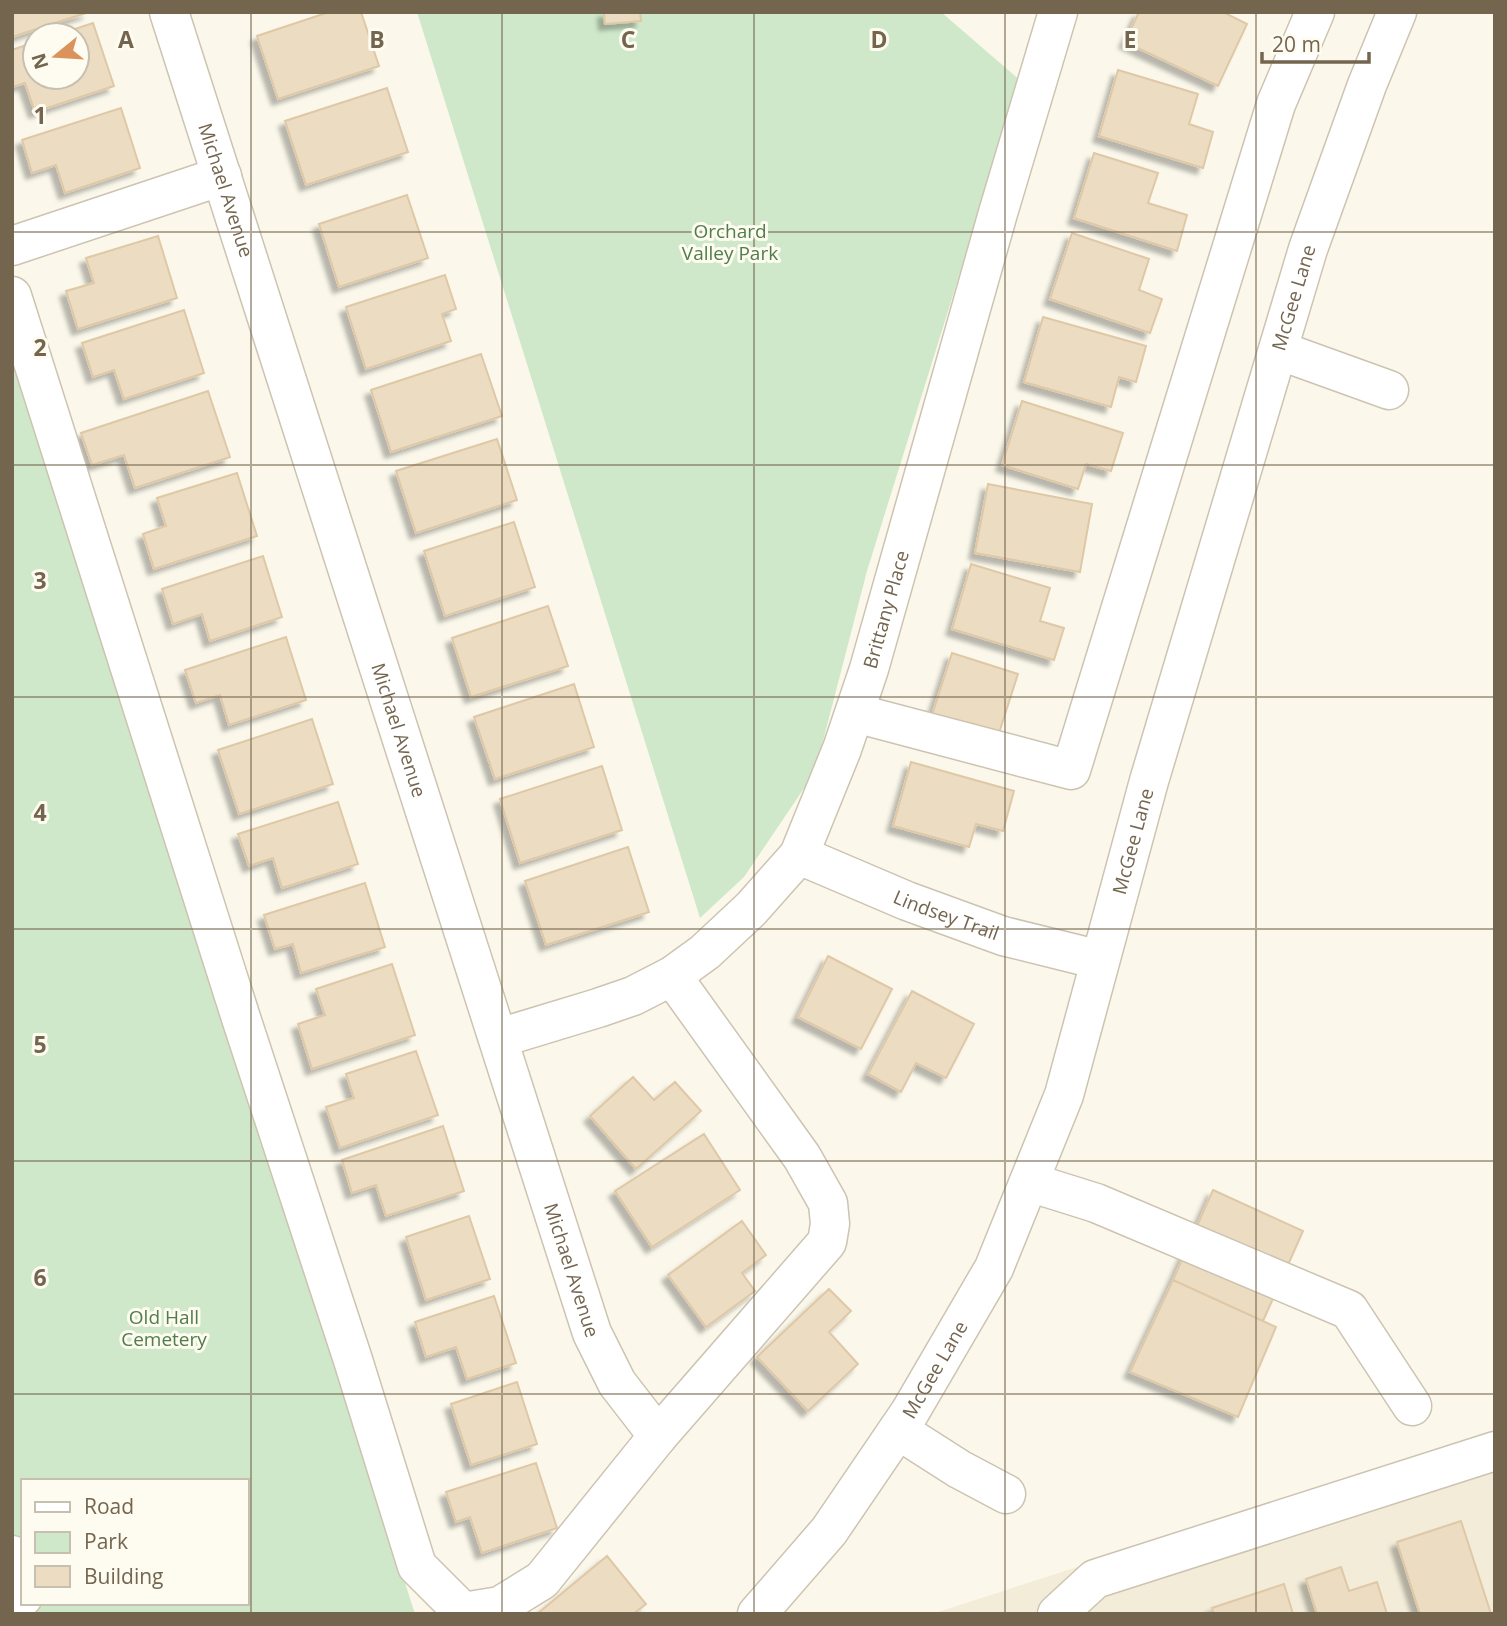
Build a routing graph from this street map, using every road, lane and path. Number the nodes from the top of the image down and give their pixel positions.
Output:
1 (169, 12) edge
2 (1058, 12) edge
3 (1315, 12) edge
4 (1397, 12) edge
5 (222, 176) junction
6 (12, 246) edge
7 (12, 296) edge
8 (1278, 350) junction
9 (1389, 390) dead end
10 (855, 713) junction
11 (799, 855) junction
12 (1100, 960) junction
13 (672, 976) junction
14 (499, 1038) junction
15 (1029, 1182) junction
16 (1412, 1406) dead end
17 (898, 1430) junction
18 (658, 1436) junction
19 (1495, 1451) edge
20 (1006, 1494) dead end
21 (12, 1555) edge
22 (21, 1589) edge
23 (757, 1614) edge
24 (1057, 1614) edge

1 - 5 street, Michael Avenue
2 - 10 street, Brittany Place
3 - 10 street
4 - 8 street, McGee Lane
5 - 6 street
5 - 14 street, Michael Avenue
7 - 18 street
8 - 9 street
8 - 12 street, McGee Lane
10 - 11 street, Brittany Place
11 - 12 street, Lindsey Trail
11 - 13 street, Brittany Place
12 - 15 street, McGee Lane
13 - 14 street, Brittany Place
13 - 18 street
14 - 18 street, Michael Avenue
15 - 16 street
15 - 17 street, McGee Lane
17 - 20 street
17 - 23 street, McGee Lane
19 - 24 street
21 - 22 street

